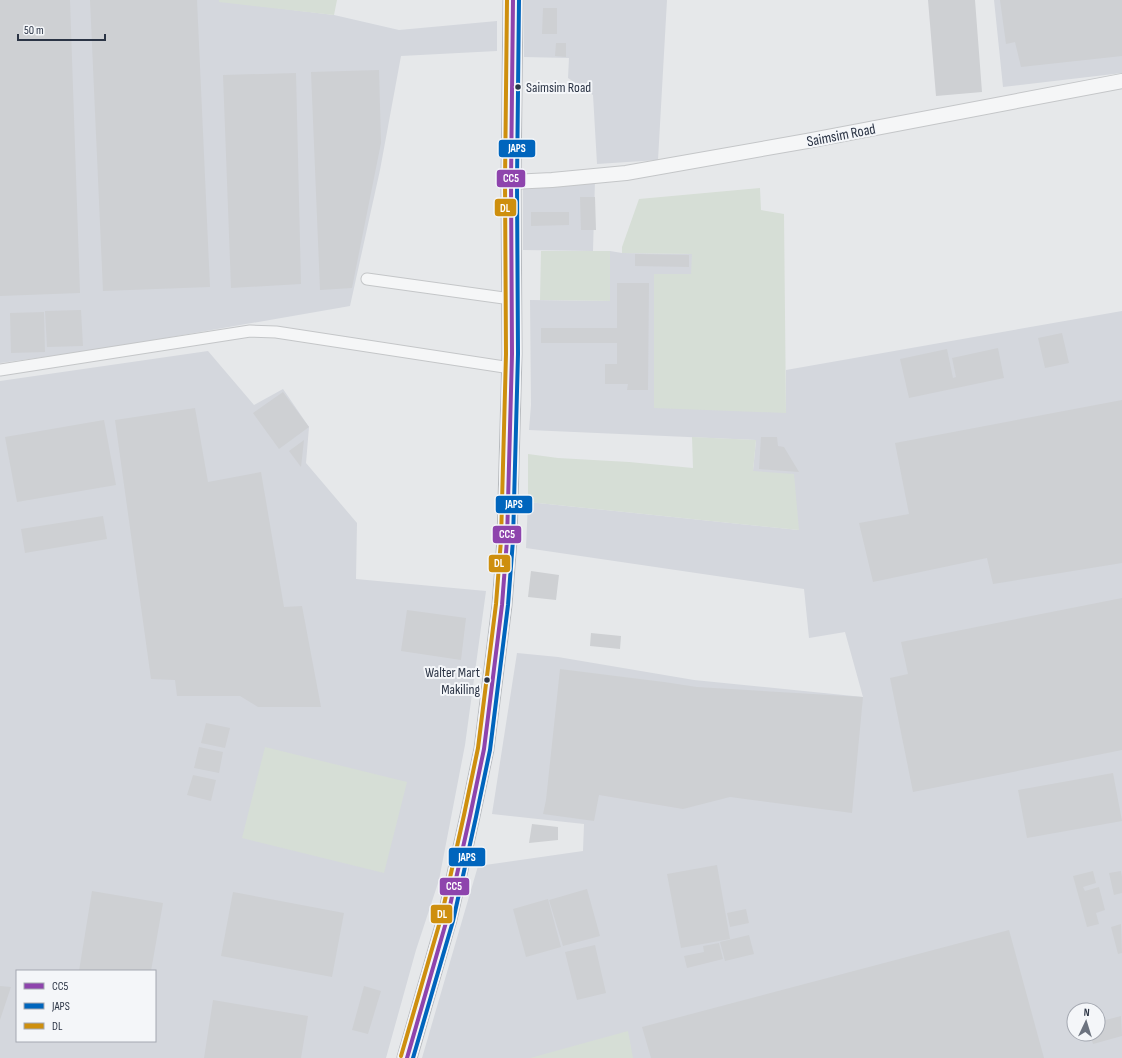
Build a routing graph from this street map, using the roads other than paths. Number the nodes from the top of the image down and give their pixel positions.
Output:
1 (513, 0) edge
2 (1122, 81) edge
3 (511, 182) junction
4 (367, 279) dead end
5 (511, 299) junction
6 (511, 368) junction
7 (0, 370) edge
8 (407, 1058) edge

1 - 3 highway
2 - 3 street, Saimsim Road
3 - 5 highway
4 - 5 street
5 - 6 highway
6 - 7 street
6 - 8 highway

